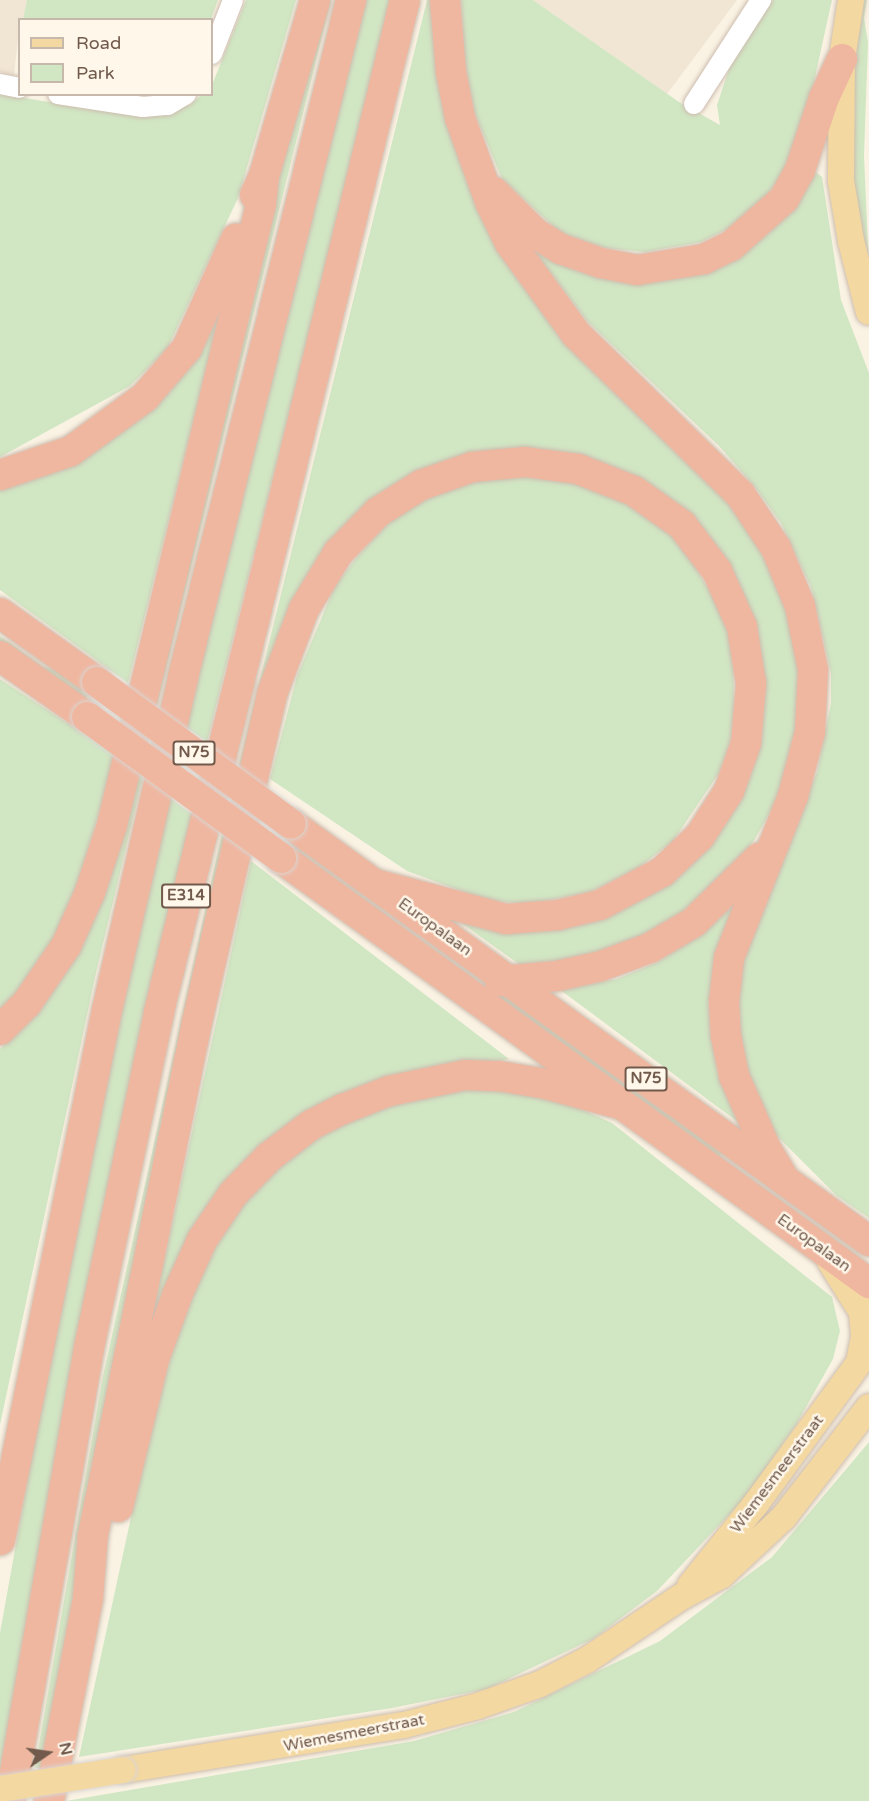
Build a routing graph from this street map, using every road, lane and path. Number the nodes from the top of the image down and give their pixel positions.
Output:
1 (233, 0) edge
2 (315, 0) edge
3 (351, 0) edge
4 (405, 0) edge
5 (445, 0) edge
6 (761, 0) edge
7 (851, 0) edge
8 (213, 51) edge
9 (843, 59) junction
10 (0, 84) edge
11 (18, 88) edge
12 (71, 96) edge
13 (183, 96) edge
14 (694, 104) dead end
15 (264, 176) junction
16 (483, 180) junction
17 (869, 312) edge
18 (0, 476) edge
19 (0, 614) edge
20 (2, 658) edge
21 (777, 838) junction
22 (378, 885) junction
23 (425, 962) junction
24 (508, 981) junction
25 (0, 1030) edge
26 (623, 1105) junction
27 (783, 1177) junction
28 (869, 1241) edge
29 (820, 1248) junction
30 (869, 1283) edge
31 (864, 1355) edge
32 (869, 1407) edge
33 (0, 1540) edge
34 (681, 1597) junction
35 (88, 1598) junction
36 (0, 1789) edge
37 (9, 1801) edge
38 (50, 1801) edge

1 - 8 street
2 - 15 highway
3 - 33 highway, E314
4 - 37 highway, E314
5 - 16 highway
6 - 14 street
7 - 9 main road
9 - 16 highway
9 - 17 main road
10 - 11 street
12 - 13 street
15 - 18 highway
15 - 25 highway
16 - 21 highway
19 - 22 highway, Europalaan / N75, bridge
20 - 23 highway, Europalaan / N75, bridge
21 - 24 highway
21 - 27 highway
22 - 24 highway, Europalaan / N75
22 - 35 highway
23 - 24 highway
23 - 26 highway, Europalaan / N75
24 - 27 highway, Europalaan / N75
26 - 29 highway, Europalaan / N75
26 - 35 highway
27 - 28 highway, Europalaan / N75
29 - 30 highway, Europalaan / N75
29 - 31 main road
31 - 34 main road, Wiemesmeerstraat
32 - 34 main road, Wiemesmeerstraat
34 - 36 main road, Wiemesmeerstraat, bridge
35 - 38 highway

